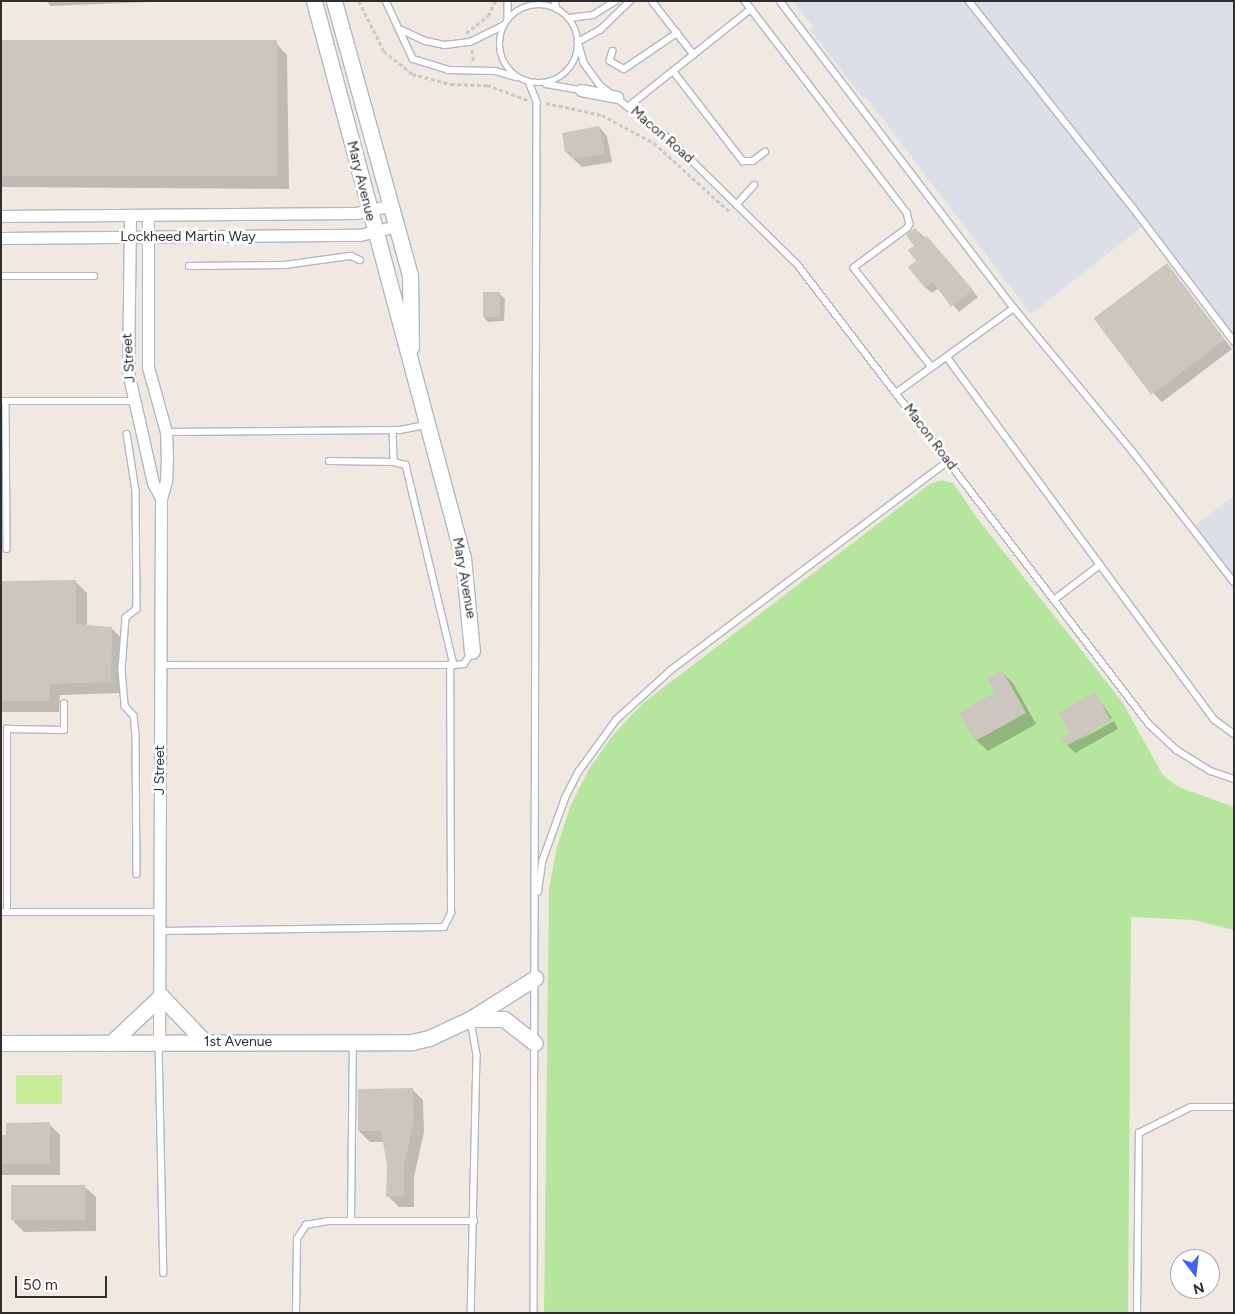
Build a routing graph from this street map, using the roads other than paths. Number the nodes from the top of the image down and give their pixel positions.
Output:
1 (314, 1) edge
2 (334, 1) edge
3 (386, 1) edge
4 (508, 1) edge
5 (543, 1) edge
6 (615, 1) edge
7 (630, 1) edge
8 (652, 1) edge
9 (745, 1) edge
10 (780, 1) edge
11 (969, 1) edge
12 (554, 6) edge
13 (751, 9) junction
14 (569, 18) junction
15 (508, 19) junction
16 (504, 26) junction
17 (402, 30) junction
18 (677, 33) junction
19 (578, 44) junction
20 (613, 51) dead end
21 (694, 55) junction
22 (674, 72) junction
23 (518, 78) junction
24 (529, 82) junction
25 (541, 84) junction
26 (581, 90) joint
27 (617, 97) junction
28 (629, 106) junction
29 (765, 152) dead end
30 (754, 184) dead end
31 (738, 204) junction
32 (390, 206) junction
33 (369, 211) junction
34 (130, 215) junction
35 (148, 215) junction
36 (1, 216) edge
37 (396, 226) junction
38 (374, 232) junction
39 (129, 237) junction
40 (1, 238) edge
41 (147, 238) junction
42 (360, 260) dead end
43 (189, 266) dead end
44 (1, 276) edge
45 (94, 276) dead end
46 (1014, 308) junction
47 (1234, 341) edge
48 (947, 357) junction
49 (410, 361) junction
50 (932, 366) junction
51 (896, 393) junction
52 (4, 401) edge
53 (134, 401) junction
54 (426, 425) junction
55 (393, 430) junction
56 (166, 432) junction
57 (127, 434) dead end
58 (329, 461) dead end
59 (948, 461) junction
60 (394, 462) junction
61 (161, 498) junction
62 (7, 549) dead end
63 (1100, 565) junction
64 (1234, 582) edge
65 (1054, 600) junction
66 (472, 651) joint
67 (160, 665) junction
68 (452, 665) junction
69 (64, 704) dead end
70 (1234, 734) edge
71 (1234, 779) edge
72 (4, 852) edge
73 (136, 874) dead end
74 (4, 912) edge
75 (160, 912) junction
76 (535, 914) junction
77 (160, 931) junction
78 (535, 978) junction
79 (161, 996) junction
80 (470, 1019) junction
81 (204, 1041) junction
82 (111, 1042) junction
83 (159, 1042) junction
84 (353, 1042) junction
85 (1, 1043) edge
86 (535, 1043) junction
87 (1234, 1107) edge
88 (474, 1220) junction
89 (350, 1221) junction
90 (164, 1273) dead end
91 (296, 1313) edge
92 (471, 1313) edge
93 (534, 1313) edge
94 (1137, 1313) edge

1 - 33 street, Mary Avenue
2 - 32 street, Mary Avenue
3 - 17 lane
4 - 15 lane
5 - 12 lane
6 - 14 lane
7 - 19 lane
8 - 18 lane
9 - 13 lane
10 - 46 lane
11 - 47 lane
12 - 14 lane
12 - 15 lane
13 - 21 lane
13 - 50 lane
14 - 19 lane
15 - 16 lane
16 - 17 lane
16 - 23 lane
17 - 23 lane
18 - 20 lane
18 - 21 lane
19 - 25 lane
19 - 27 lane, Macon Road
21 - 22 lane
22 - 28 lane
22 - 29 lane
23 - 24 lane
24 - 25 lane
24 - 76 lane
25 - 26 lane, Macon Road
26 - 27 street, Macon Road
27 - 28 lane, Macon Road
28 - 31 lane, Macon Road
30 - 31 lane
31 - 51 lane, Macon Road
32 - 33 street, Lockheed Martin Way
32 - 37 street, Mary Avenue
33 - 35 street, Lockheed Martin Way
33 - 38 street, Mary Avenue
34 - 35 street, Lockheed Martin Way
34 - 36 street, Lockheed Martin Way
34 - 39 street, J Street
35 - 41 street, J Street
37 - 38 street, Lockheed Martin Way
37 - 49 street, Mary Avenue
38 - 41 street, Lockheed Martin Way
38 - 49 street, Mary Avenue
39 - 40 street, Lockheed Martin Way
39 - 41 street, Lockheed Martin Way
39 - 53 street, J Street
41 - 56 street, J Street
42 - 43 lane
44 - 45 lane
46 - 48 lane
46 - 64 lane
48 - 50 lane
48 - 63 lane
49 - 54 street, Mary Avenue
50 - 51 lane
51 - 59 lane, Macon Road
52 - 53 lane
52 - 62 lane
53 - 61 street, J Street
54 - 55 lane
54 - 66 street, Mary Avenue
55 - 56 lane
55 - 60 lane
56 - 61 street, J Street
57 - 73 lane
58 - 60 lane
59 - 65 lane, Macon Road
59 - 76 lane
60 - 68 lane
61 - 67 street, J Street
63 - 65 lane
63 - 70 lane
65 - 71 lane, Macon Road
66 - 68 lane
67 - 68 lane
67 - 75 street, J Street
68 - 77 lane
69 - 72 lane
72 - 74 lane
74 - 75 lane
75 - 77 street, J Street
76 - 78 lane
77 - 79 street, J Street
78 - 80 street, 1st Avenue
78 - 86 lane
79 - 81 street
79 - 82 street
79 - 83 street, J Street
80 - 84 street, 1st Avenue
80 - 86 street, 1st Avenue
80 - 88 lane
81 - 83 street, 1st Avenue
81 - 84 street, 1st Avenue
82 - 83 street, 1st Avenue
82 - 85 street, 1st Avenue
83 - 90 lane
84 - 89 lane
86 - 93 lane
87 - 94 lane
88 - 89 lane
88 - 92 lane
89 - 91 lane

